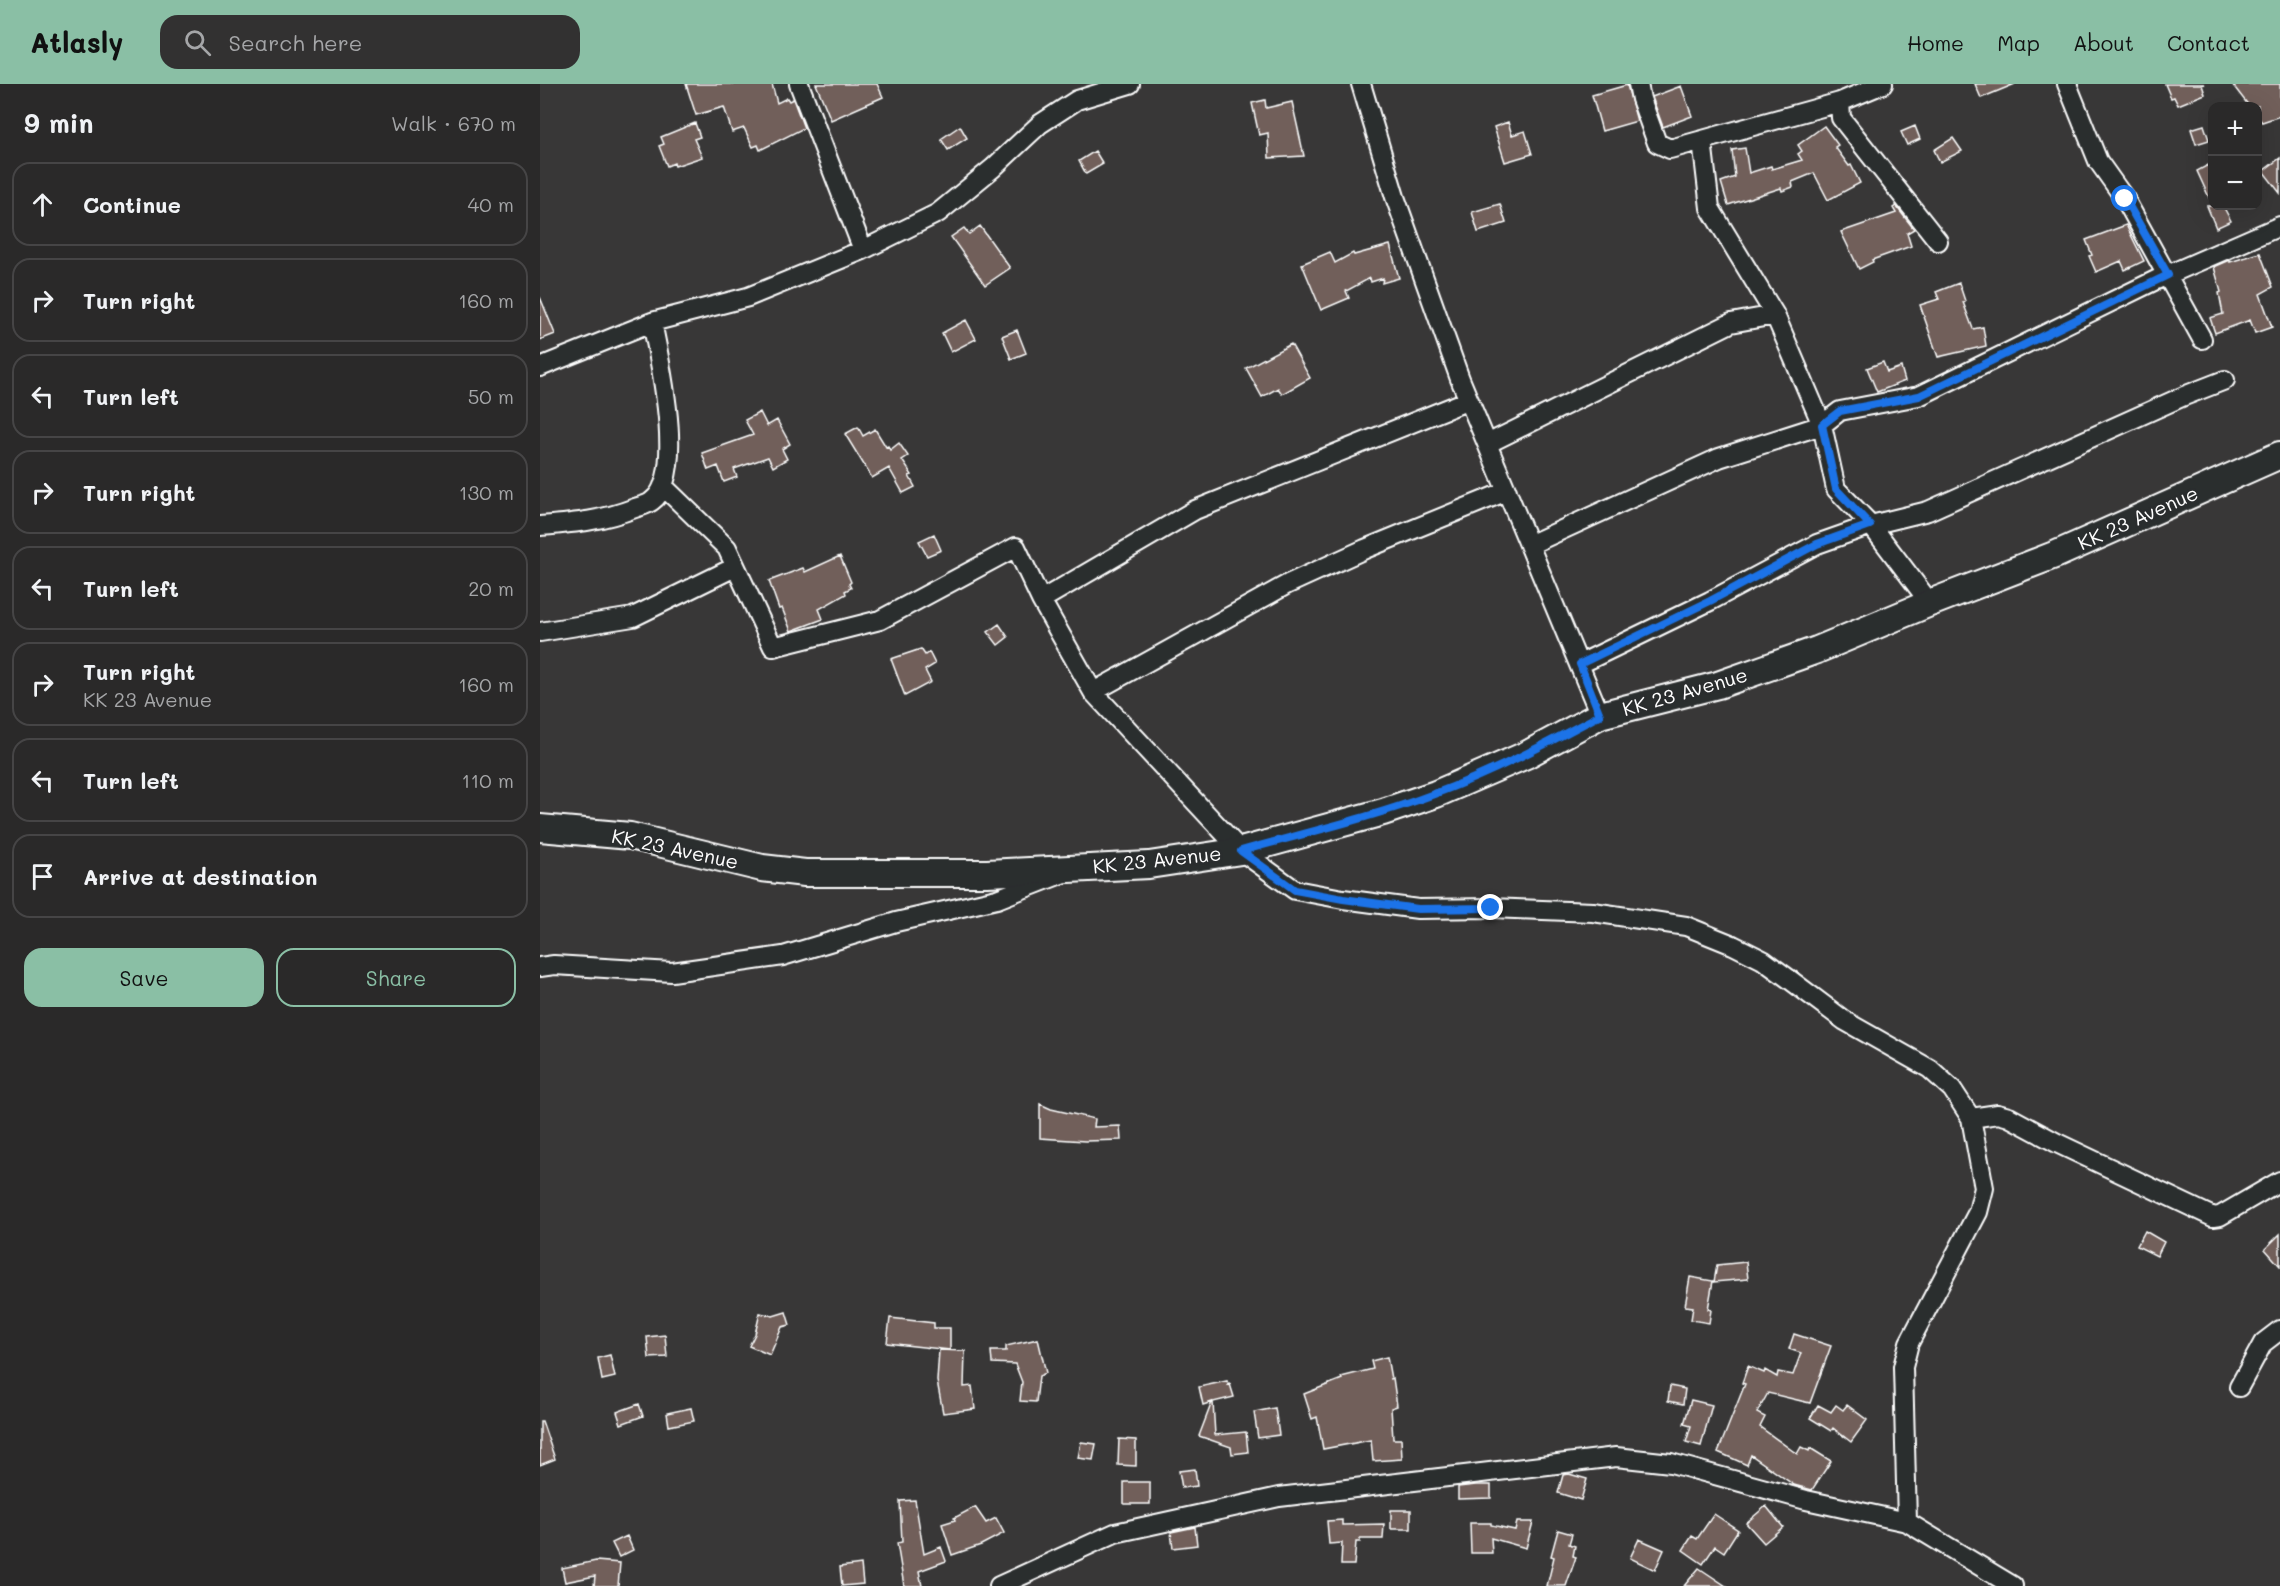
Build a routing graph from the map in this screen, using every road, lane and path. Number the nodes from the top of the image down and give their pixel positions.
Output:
1 (799, 84) edge
2 (1130, 84) edge
3 (1361, 84) edge
4 (1638, 84) edge
5 (1883, 84) edge
6 (2067, 84) edge
7 (1840, 102) junction
8 (1702, 140) junction
9 (2280, 226) edge
10 (1938, 241) dead end
11 (863, 250) junction
12 (2168, 275) junction
13 (1774, 315) junction
14 (652, 322) junction
15 (2202, 339) dead end
16 (540, 367) edge
17 (2225, 380) dead end
18 (1469, 400) junction
19 (1822, 425) junction
20 (1487, 444) junction
21 (2280, 455) edge
22 (663, 486) junction
23 (1507, 491) junction
24 (1870, 525) junction
25 (540, 526) edge
26 (1529, 545) junction
27 (735, 567) junction
28 (1041, 600) junction
29 (1930, 603) junction
30 (540, 632) edge
31 (1580, 664) junction
32 (1094, 692) junction
33 (1600, 715) junction
34 (540, 828) edge
35 (1241, 851) junction
36 (1076, 868) junction
37 (540, 967) edge
38 (1971, 1118) junction
39 (2280, 1181) edge
40 (2280, 1330) edge
41 (2239, 1387) dead end
42 (1907, 1522) junction
43 (999, 1586) edge
44 (2013, 1586) edge

1 - 11 street
2 - 11 street
3 - 18 street
4 - 8 street
5 - 7 street
6 - 12 street
7 - 8 street
7 - 10 street
8 - 13 street
9 - 12 street
11 - 14 street
12 - 15 street
12 - 19 street
13 - 19 street
13 - 20 street
14 - 16 street
14 - 22 street
17 - 24 street
18 - 20 street
18 - 28 street
19 - 24 street
19 - 26 street
20 - 23 street
21 - 29 main road, KK 23 Avenue
22 - 25 street
22 - 27 street
23 - 26 street
23 - 32 street
24 - 29 street
24 - 31 street
26 - 31 street
27 - 28 street
27 - 30 street
28 - 32 street
29 - 33 main road, KK 23 Avenue
31 - 33 street
32 - 35 street
33 - 35 main road, KK 23 Avenue
34 - 36 main road, KK 23 Avenue
35 - 36 main road, KK 23 Avenue
35 - 38 street
36 - 37 street
38 - 39 street
38 - 42 street
40 - 41 street
42 - 43 street
42 - 44 street

